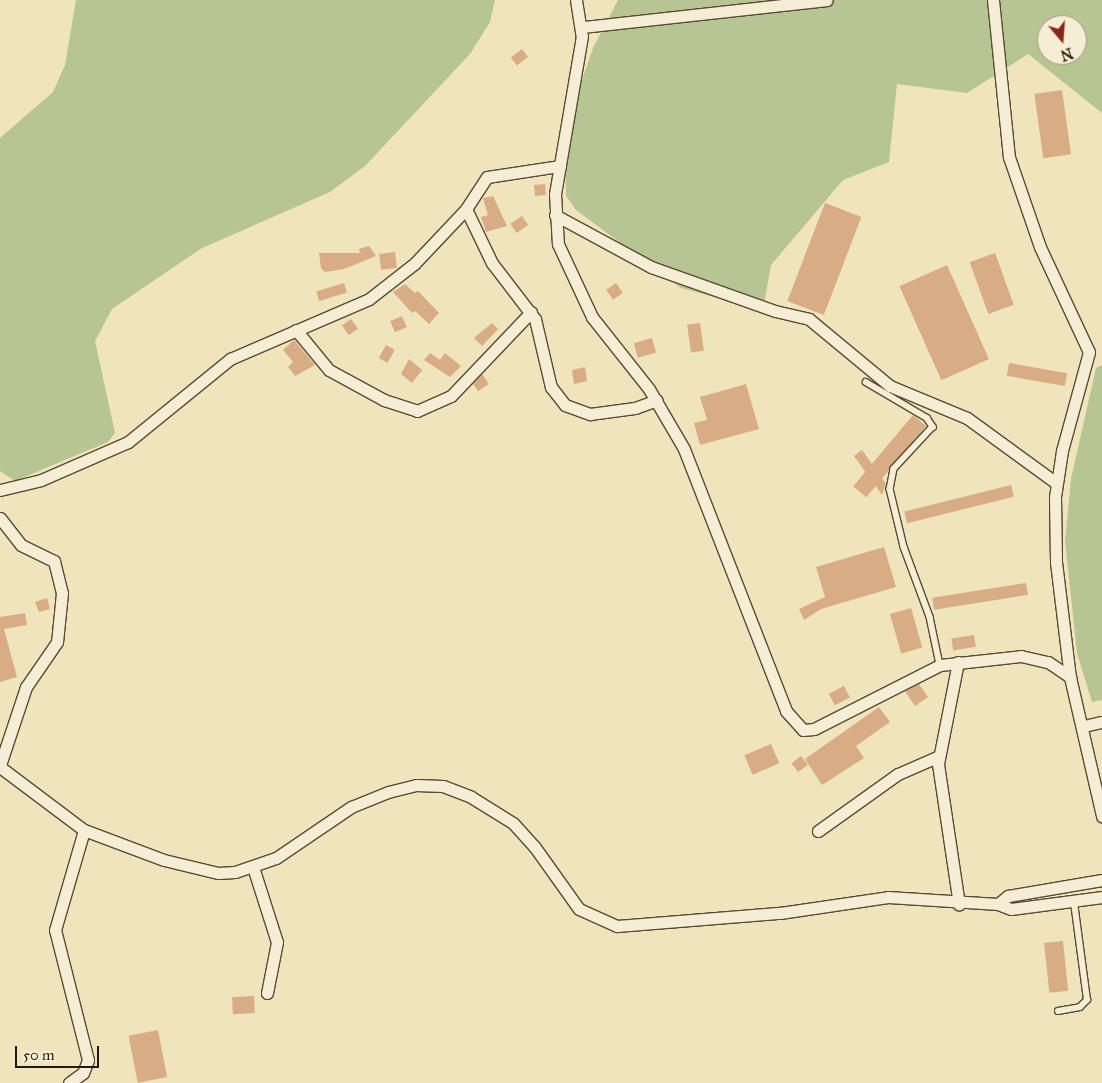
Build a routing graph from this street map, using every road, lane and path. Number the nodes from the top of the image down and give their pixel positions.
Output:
1 (576, 0) edge
2 (827, 0) edge
3 (993, 0) edge
4 (583, 26) junction
5 (560, 166) junction
6 (466, 209) junction
7 (555, 215) junction
8 (531, 312) junction
9 (296, 330) junction
10 (866, 382) dead end
11 (657, 400) junction
12 (1056, 482) junction
13 (0, 490) edge
14 (0, 518) edge
15 (958, 662) junction
16 (940, 665) junction
17 (1070, 677) junction
18 (1102, 722) edge
19 (1084, 726) junction
20 (939, 756) junction
21 (0, 766) edge
22 (1102, 816) edge
23 (84, 830) junction
24 (818, 831) dead end
25 (253, 867) junction
26 (1102, 880) edge
27 (1102, 897) edge
28 (1074, 903) junction
29 (959, 904) junction
30 (998, 904) junction
31 (267, 993) dead end
32 (1058, 1011) dead end
33 (69, 1083) edge

1 - 4 street
2 - 4 street
3 - 12 street
4 - 5 street
5 - 6 street
5 - 7 street
6 - 8 street
6 - 9 street
7 - 11 street
7 - 12 street
8 - 9 street
8 - 11 street
9 - 13 street
10 - 16 lane
11 - 16 street
12 - 17 street
14 - 21 street
15 - 16 street
15 - 17 street
15 - 20 street
17 - 19 street
18 - 19 street
19 - 22 street
20 - 24 street
20 - 29 street
21 - 23 street
23 - 25 street
23 - 33 street
25 - 29 street
25 - 31 street
26 - 30 street
27 - 28 street
28 - 30 street
28 - 32 lane
29 - 30 street

